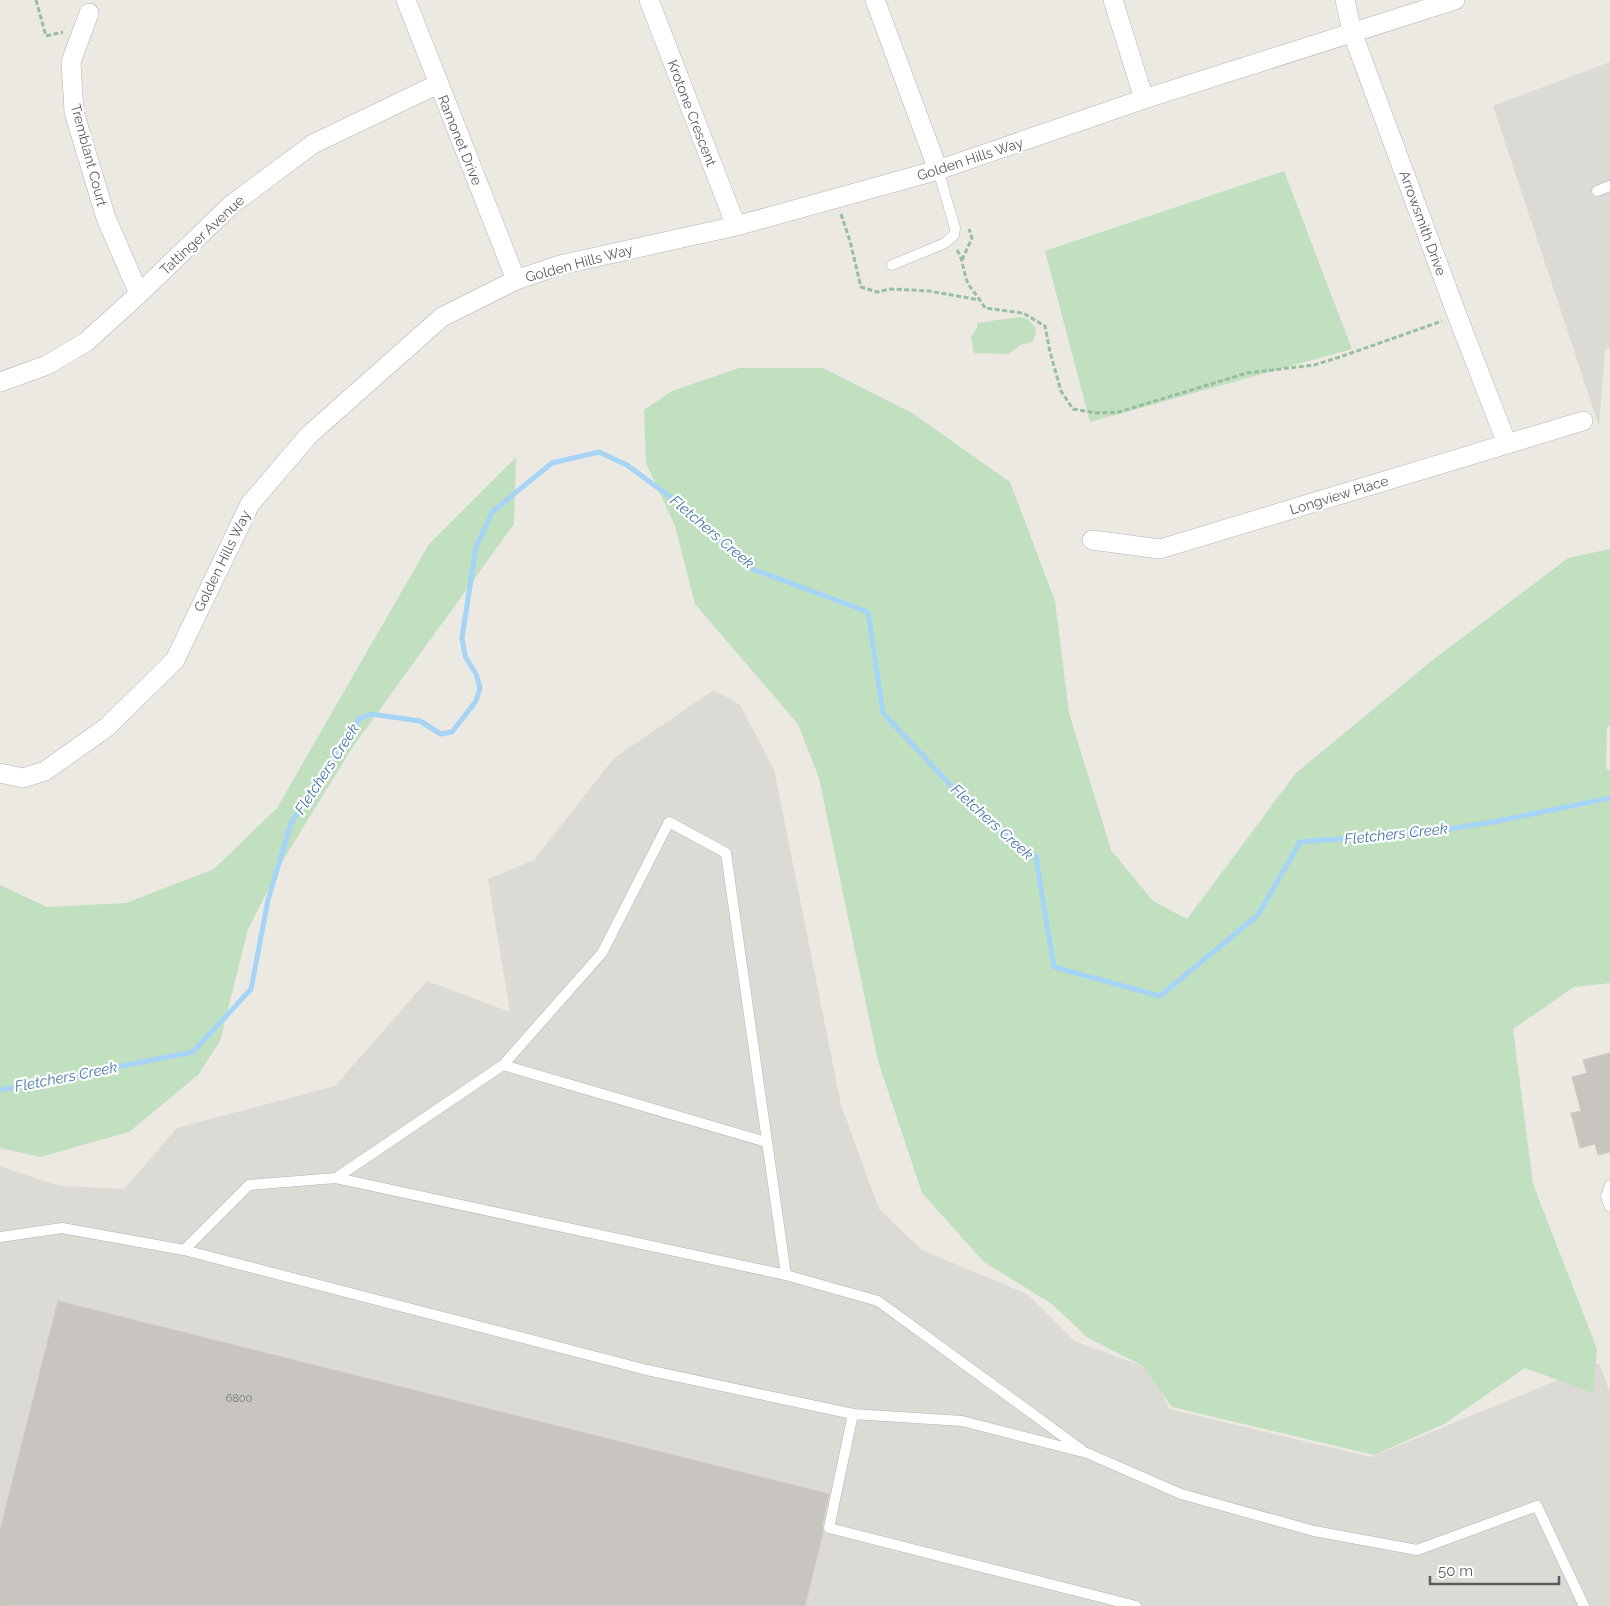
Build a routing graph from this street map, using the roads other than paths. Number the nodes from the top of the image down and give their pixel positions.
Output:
1 (406, 0) edge
2 (649, 0) edge
3 (875, 0) edge
4 (1113, 0) edge
5 (1345, 0) edge
6 (1455, 0) edge
7 (86, 20) road end
8 (1352, 32) junction
9 (438, 84) junction
10 (1144, 99) junction
11 (938, 170) junction
12 (1610, 186) edge
13 (1597, 191) dead end
14 (736, 226) junction
15 (892, 265) dead end
16 (516, 280) junction
17 (139, 294) junction
18 (0, 382) edge
19 (1582, 421) dead end
20 (1507, 444) junction
21 (1092, 540) dead end
22 (0, 773) edge
23 (503, 1065) junction
24 (766, 1142) junction
25 (336, 1178) junction
26 (1610, 1185) edge
27 (1610, 1207) edge
28 (0, 1237) edge
29 (184, 1250) junction
30 (786, 1275) junction
31 (853, 1414) junction
32 (1087, 1453) junction
33 (1136, 1606) edge
34 (1584, 1606) edge

1 - 9 street, Ramonet Drive
2 - 14 street, Krotone Crescent
3 - 11 street
4 - 10 street
5 - 8 street, Arrowsmith Drive
6 - 8 street, Golden Hills Way
7 - 17 street, Tremblant Court
8 - 10 street, Golden Hills Way
8 - 20 street, Arrowsmith Drive
9 - 16 street, Ramonet Drive
9 - 17 street, Tattinger Avenue
10 - 11 street, Golden Hills Way
11 - 14 street, Golden Hills Way
11 - 15 lane
12 - 13 lane
14 - 16 street, Golden Hills Way
16 - 22 street, Golden Hills Way
17 - 18 street, Tattinger Avenue
19 - 20 street, Longview Place
20 - 21 street, Longview Place
23 - 24 lane
23 - 24 lane
23 - 25 lane
24 - 30 lane
25 - 29 lane
25 - 30 lane
26 - 27 lane
28 - 29 lane
29 - 31 lane
30 - 32 lane
31 - 32 lane
31 - 33 lane
32 - 34 lane

